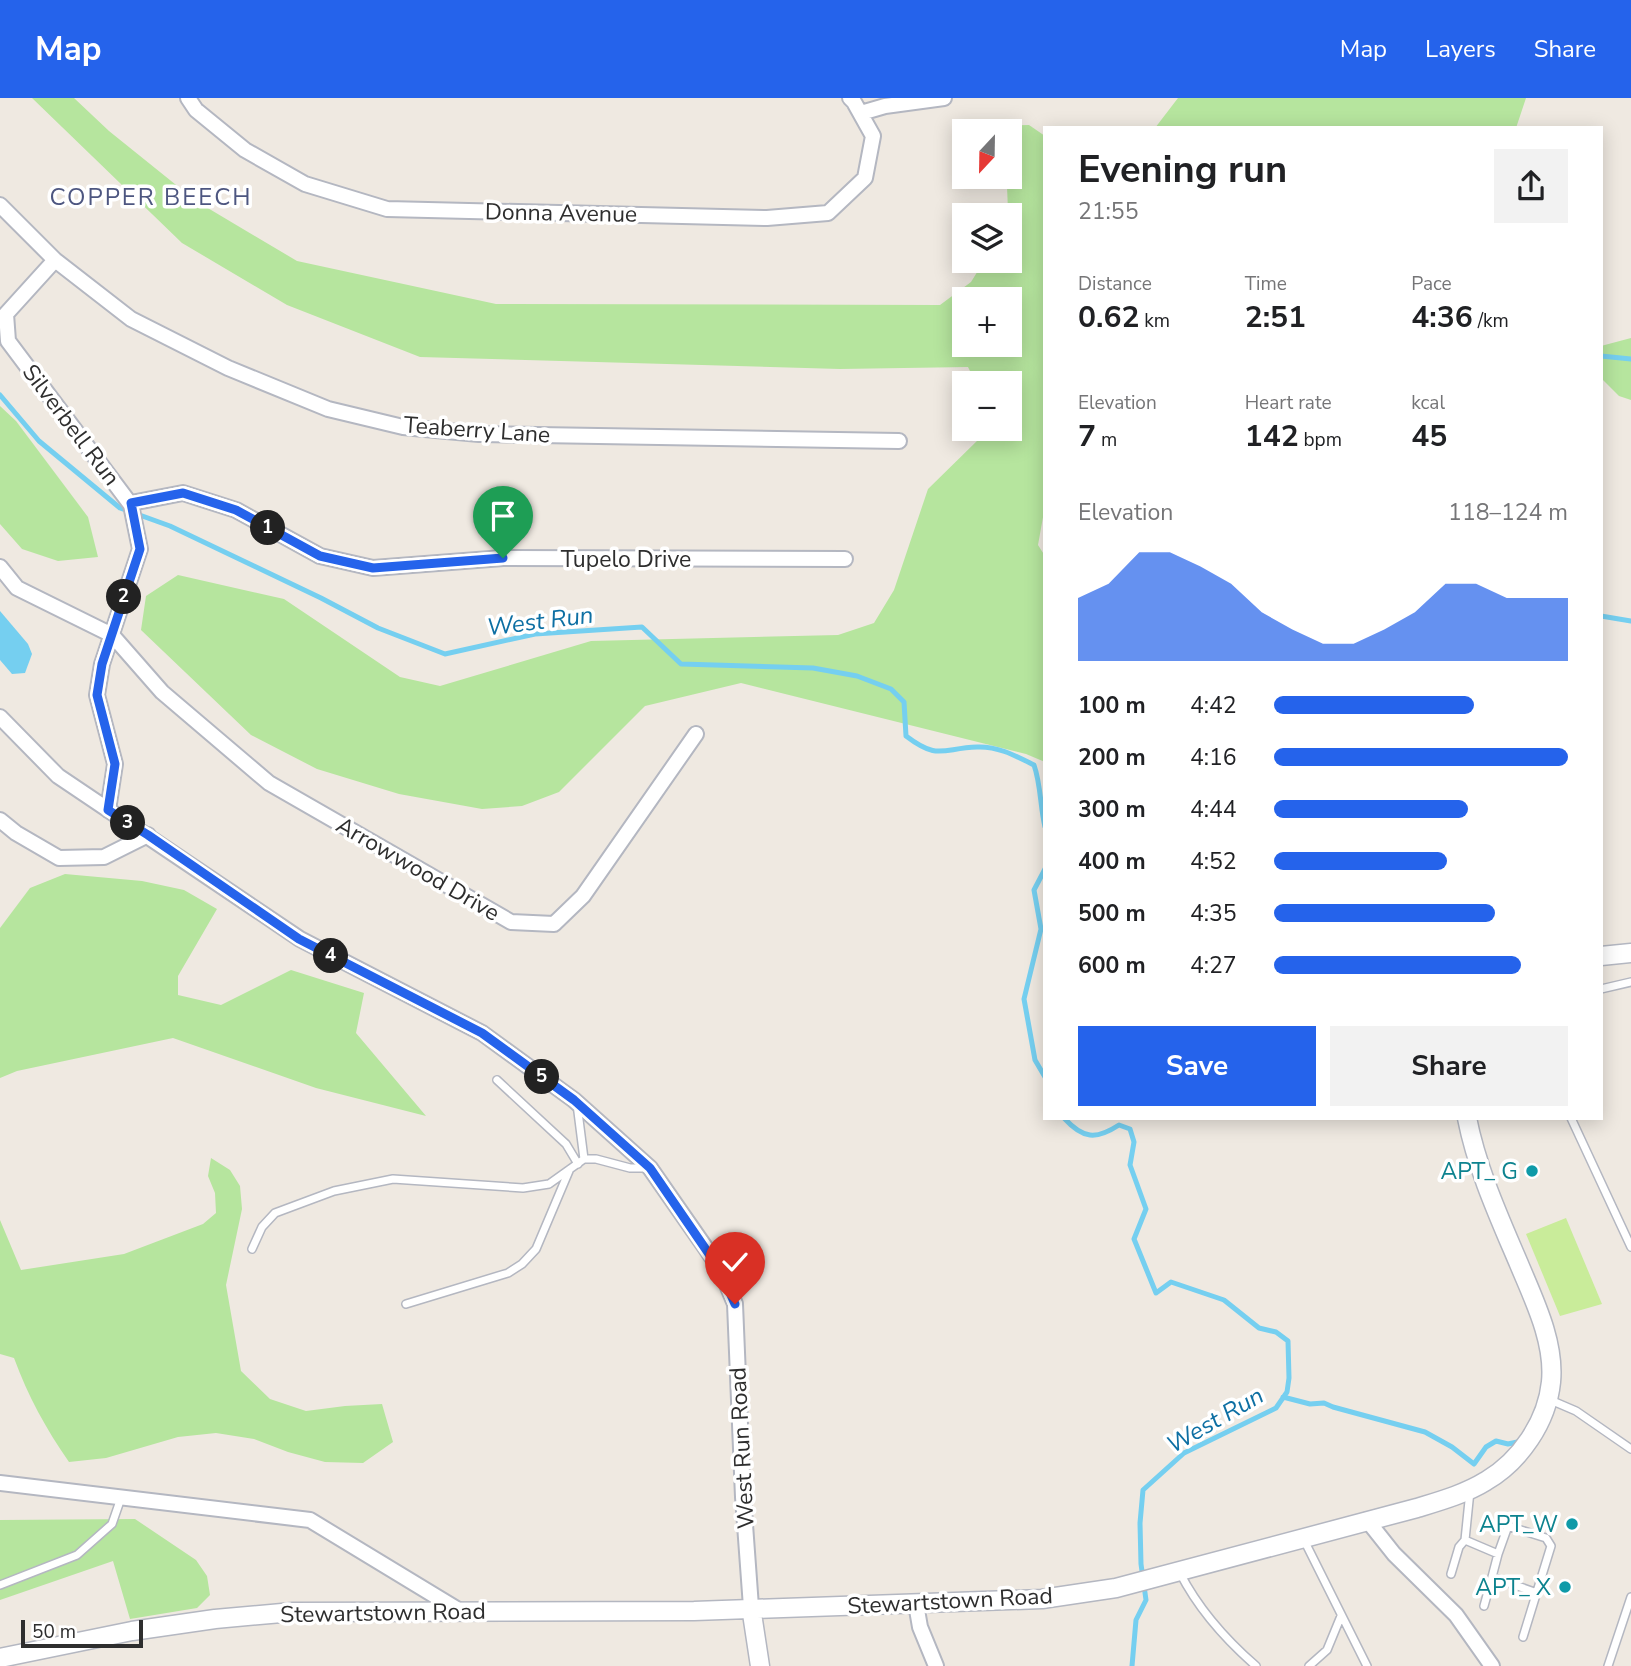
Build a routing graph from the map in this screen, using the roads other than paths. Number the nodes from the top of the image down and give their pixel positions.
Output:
1 (188, 98) edge
2 (850, 98) edge
3 (944, 98) edge
4 (861, 113) junction
5 (0, 205) edge
6 (55, 260) junction
7 (899, 441) dead end
8 (131, 504) junction
9 (845, 559) dead end
10 (0, 566) edge
11 (112, 635) junction
12 (0, 717) edge
13 (696, 734) dead end
14 (108, 810) junction
15 (0, 820) edge
16 (148, 835) junction
17 (1631, 953) edge
18 (1603, 956) edge
19 (1631, 982) edge
20 (1603, 989) edge
21 (497, 1080) dead end
22 (577, 1103) junction
23 (1467, 1120) edge
24 (1572, 1120) edge
25 (581, 1161) junction
26 (650, 1168) junction
27 (570, 1170) junction
28 (1631, 1247) edge
29 (252, 1249) dead end
30 (406, 1304) dead end
31 (1548, 1399) junction
32 (1631, 1449) edge
33 (0, 1483) edge
34 (1470, 1490) junction
35 (121, 1497) junction
36 (1367, 1520) junction
37 (1303, 1538) junction
38 (1465, 1540) junction
39 (1498, 1554) junction
40 (1173, 1572) junction
41 (1451, 1574) dead end
42 (1492, 1577) junction
43 (0, 1585) edge
44 (1537, 1593) junction
45 (1631, 1597) edge
46 (916, 1604) junction
47 (1484, 1606) dead end
48 (751, 1607) junction
49 (460, 1612) junction
50 (1341, 1616) junction
51 (1523, 1637) dead end
52 (0, 1658) edge
53 (760, 1666) edge
54 (936, 1666) edge
55 (1256, 1666) edge
56 (1309, 1666) edge
57 (1367, 1666) edge
58 (1492, 1666) edge
59 (1608, 1666) edge

1 - 4 street, Donna Avenue
2 - 4 street, Donna Avenue
3 - 4 street
5 - 6 street, Teaberry Lane
6 - 7 street, Teaberry Lane
6 - 8 street, Silverbell Run
8 - 9 street, Tupelo Drive
8 - 11 street, Silverbell Run
10 - 11 street
11 - 13 street, Arrowwood Drive
11 - 14 street, Silverbell Run
12 - 14 street, West Run Road
14 - 16 street, West Run Road
15 - 16 street
16 - 22 street, West Run Road
17 - 18 street
19 - 20 lane
21 - 25 lane
22 - 25 lane
22 - 26 street, West Run Road
23 - 31 street, Stewartstown Road
24 - 28 lane
25 - 26 lane
25 - 27 lane
26 - 48 street, West Run Road
27 - 29 lane
27 - 30 lane
31 - 32 lane
31 - 34 street, Stewartstown Road
33 - 35 street
34 - 36 street, Stewartstown Road
34 - 38 lane
35 - 43 lane
35 - 49 street
36 - 37 street, Stewartstown Road
36 - 58 street
37 - 40 street, Stewartstown Road
37 - 50 lane
38 - 39 lane
38 - 41 lane
39 - 42 lane
39 - 44 lane
40 - 46 street, Stewartstown Road
40 - 55 lane
42 - 44 lane
42 - 47 lane
44 - 51 lane
45 - 59 lane
46 - 48 street, Stewartstown Road
46 - 54 street
48 - 49 street, Stewartstown Road
48 - 53 street, West Run Road
49 - 52 street, Stewartstown Road
50 - 56 lane
50 - 57 lane

